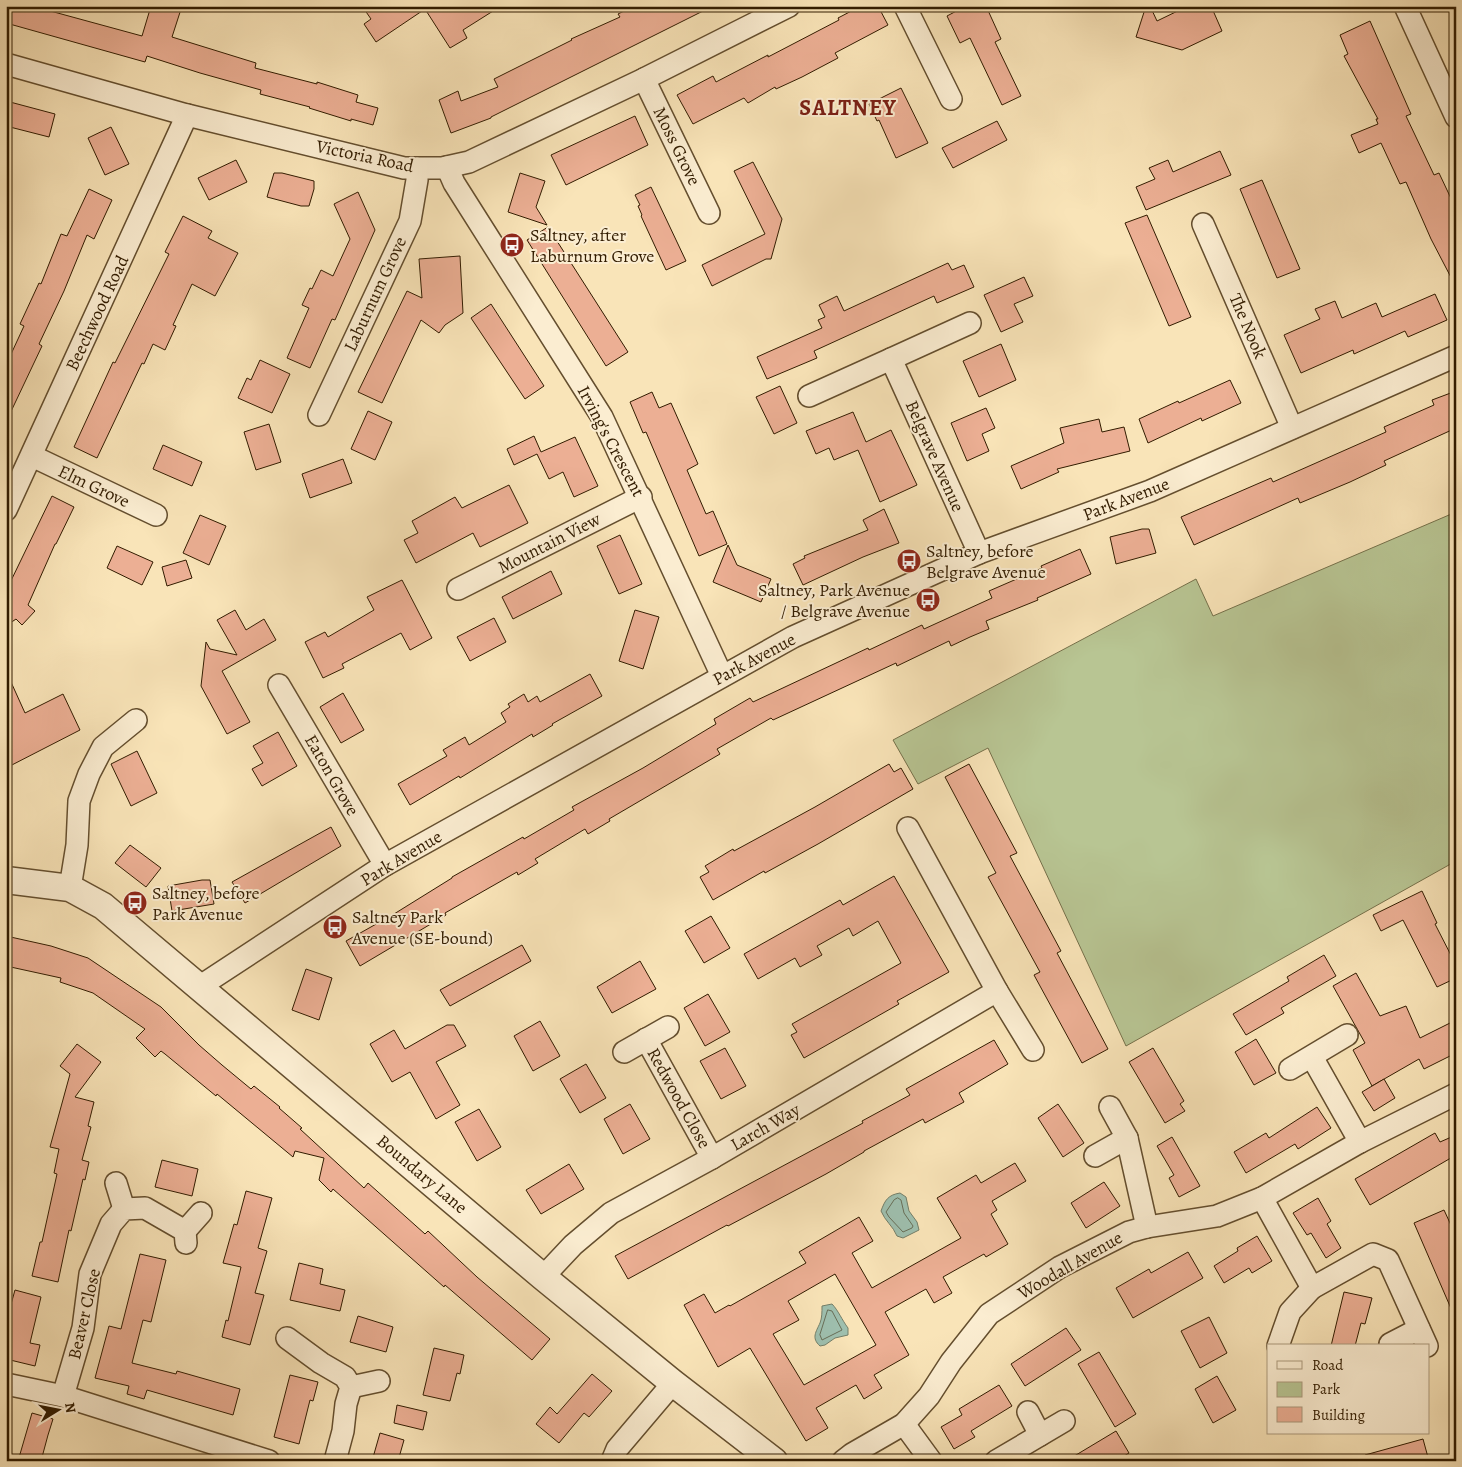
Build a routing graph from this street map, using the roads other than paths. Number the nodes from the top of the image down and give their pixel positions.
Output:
1 (789, 6) edge
2 (905, 6) edge
3 (1405, 6) edge
4 (6, 64) edge
5 (644, 79) junction
6 (950, 99) dead end
7 (187, 115) junction
8 (1456, 117) edge
9 (447, 167) junction
10 (417, 168) junction
11 (709, 213) dead end
12 (1203, 224) dead end
13 (970, 323) dead end
14 (1456, 356) edge
15 (891, 359) junction
16 (809, 396) dead end
17 (319, 415) dead end
18 (1292, 428) junction
19 (32, 456) junction
20 (640, 497) junction
21 (6, 510) edge
22 (156, 515) dead end
23 (979, 554) junction
24 (458, 589) dead end
25 (722, 676) junction
26 (280, 685) dead end
27 (136, 720) dead end
28 (908, 828) dead end
29 (385, 865) junction
30 (6, 880) edge
31 (70, 888) junction
32 (199, 987) junction
33 (998, 991) junction
34 (668, 1027) dead end
35 (1347, 1035) dead end
36 (646, 1039) junction
37 (1033, 1050) dead end
38 (624, 1052) dead end
39 (1312, 1057) junction
40 (1290, 1069) dead end
41 (1456, 1094) edge
42 (1110, 1107) dead end
43 (1127, 1138) junction
44 (1360, 1142) junction
45 (1095, 1156) dead end
46 (712, 1158) junction
47 (116, 1183) dead end
48 (1262, 1198) junction
49 (124, 1209) junction
50 (201, 1214) dead end
51 (1148, 1227) junction
52 (543, 1277) junction
53 (1312, 1288) junction
54 (288, 1338) dead end
55 (1279, 1344) edge
56 (1426, 1344) edge
57 (379, 1382) dead end
58 (673, 1383) junction
59 (6, 1384) edge
60 (351, 1387) junction
61 (63, 1396) junction
62 (1028, 1412) dead end
63 (1064, 1421) dead end
64 (904, 1424) junction
65 (1040, 1435) junction
66 (269, 1461) edge
67 (335, 1461) edge
68 (612, 1461) edge
69 (774, 1461) edge
70 (844, 1461) edge
71 (931, 1461) edge
72 (996, 1461) edge

1 - 5 street, Victoria Road
2 - 6 street
3 - 8 street
4 - 7 street, Victoria Road
5 - 9 street, Victoria Road
5 - 11 street, Moss Grove
7 - 10 street, Victoria Road
7 - 19 street, Beechwood Road
9 - 10 street, Victoria Road
9 - 20 street, Irving's Crescent
10 - 17 street, Laburnum Grove
12 - 18 street, The Nook
13 - 15 street
14 - 18 street, Park Avenue
15 - 16 street
15 - 23 street, Belgrave Avenue
18 - 23 street, Park Avenue
19 - 21 street, Beechwood Road
19 - 22 street, Elm Grove
20 - 24 street, Mountain View
20 - 25 street, Irving's Crescent
23 - 25 street, Park Avenue
25 - 29 street, Park Avenue
26 - 29 street, Eaton Grove
27 - 31 street
28 - 33 street
29 - 32 street, Park Avenue
30 - 31 street, Boundary Lane
31 - 32 street, Boundary Lane
32 - 52 street, Boundary Lane
33 - 37 street
33 - 46 street, Larch Way
34 - 36 street, Redwood Close
35 - 39 street
36 - 38 street, Redwood Close
36 - 46 street, Redwood Close
39 - 40 street
39 - 44 street
41 - 44 street, Woodall Avenue
42 - 43 street
43 - 45 street
43 - 51 street
44 - 48 street, Woodall Avenue
46 - 52 street, Larch Way
47 - 49 street
48 - 51 street, Woodall Avenue
48 - 53 street
49 - 50 street
49 - 61 street, Beaver Close
51 - 64 street, Woodall Avenue
52 - 58 street, Boundary Lane
53 - 55 street
53 - 56 street
54 - 60 street
57 - 60 street
58 - 68 street
58 - 69 street, Boundary Lane
59 - 61 street
60 - 67 street
61 - 66 street
62 - 65 street
63 - 65 street
64 - 70 street, Woodall Avenue
64 - 71 street
65 - 72 street

